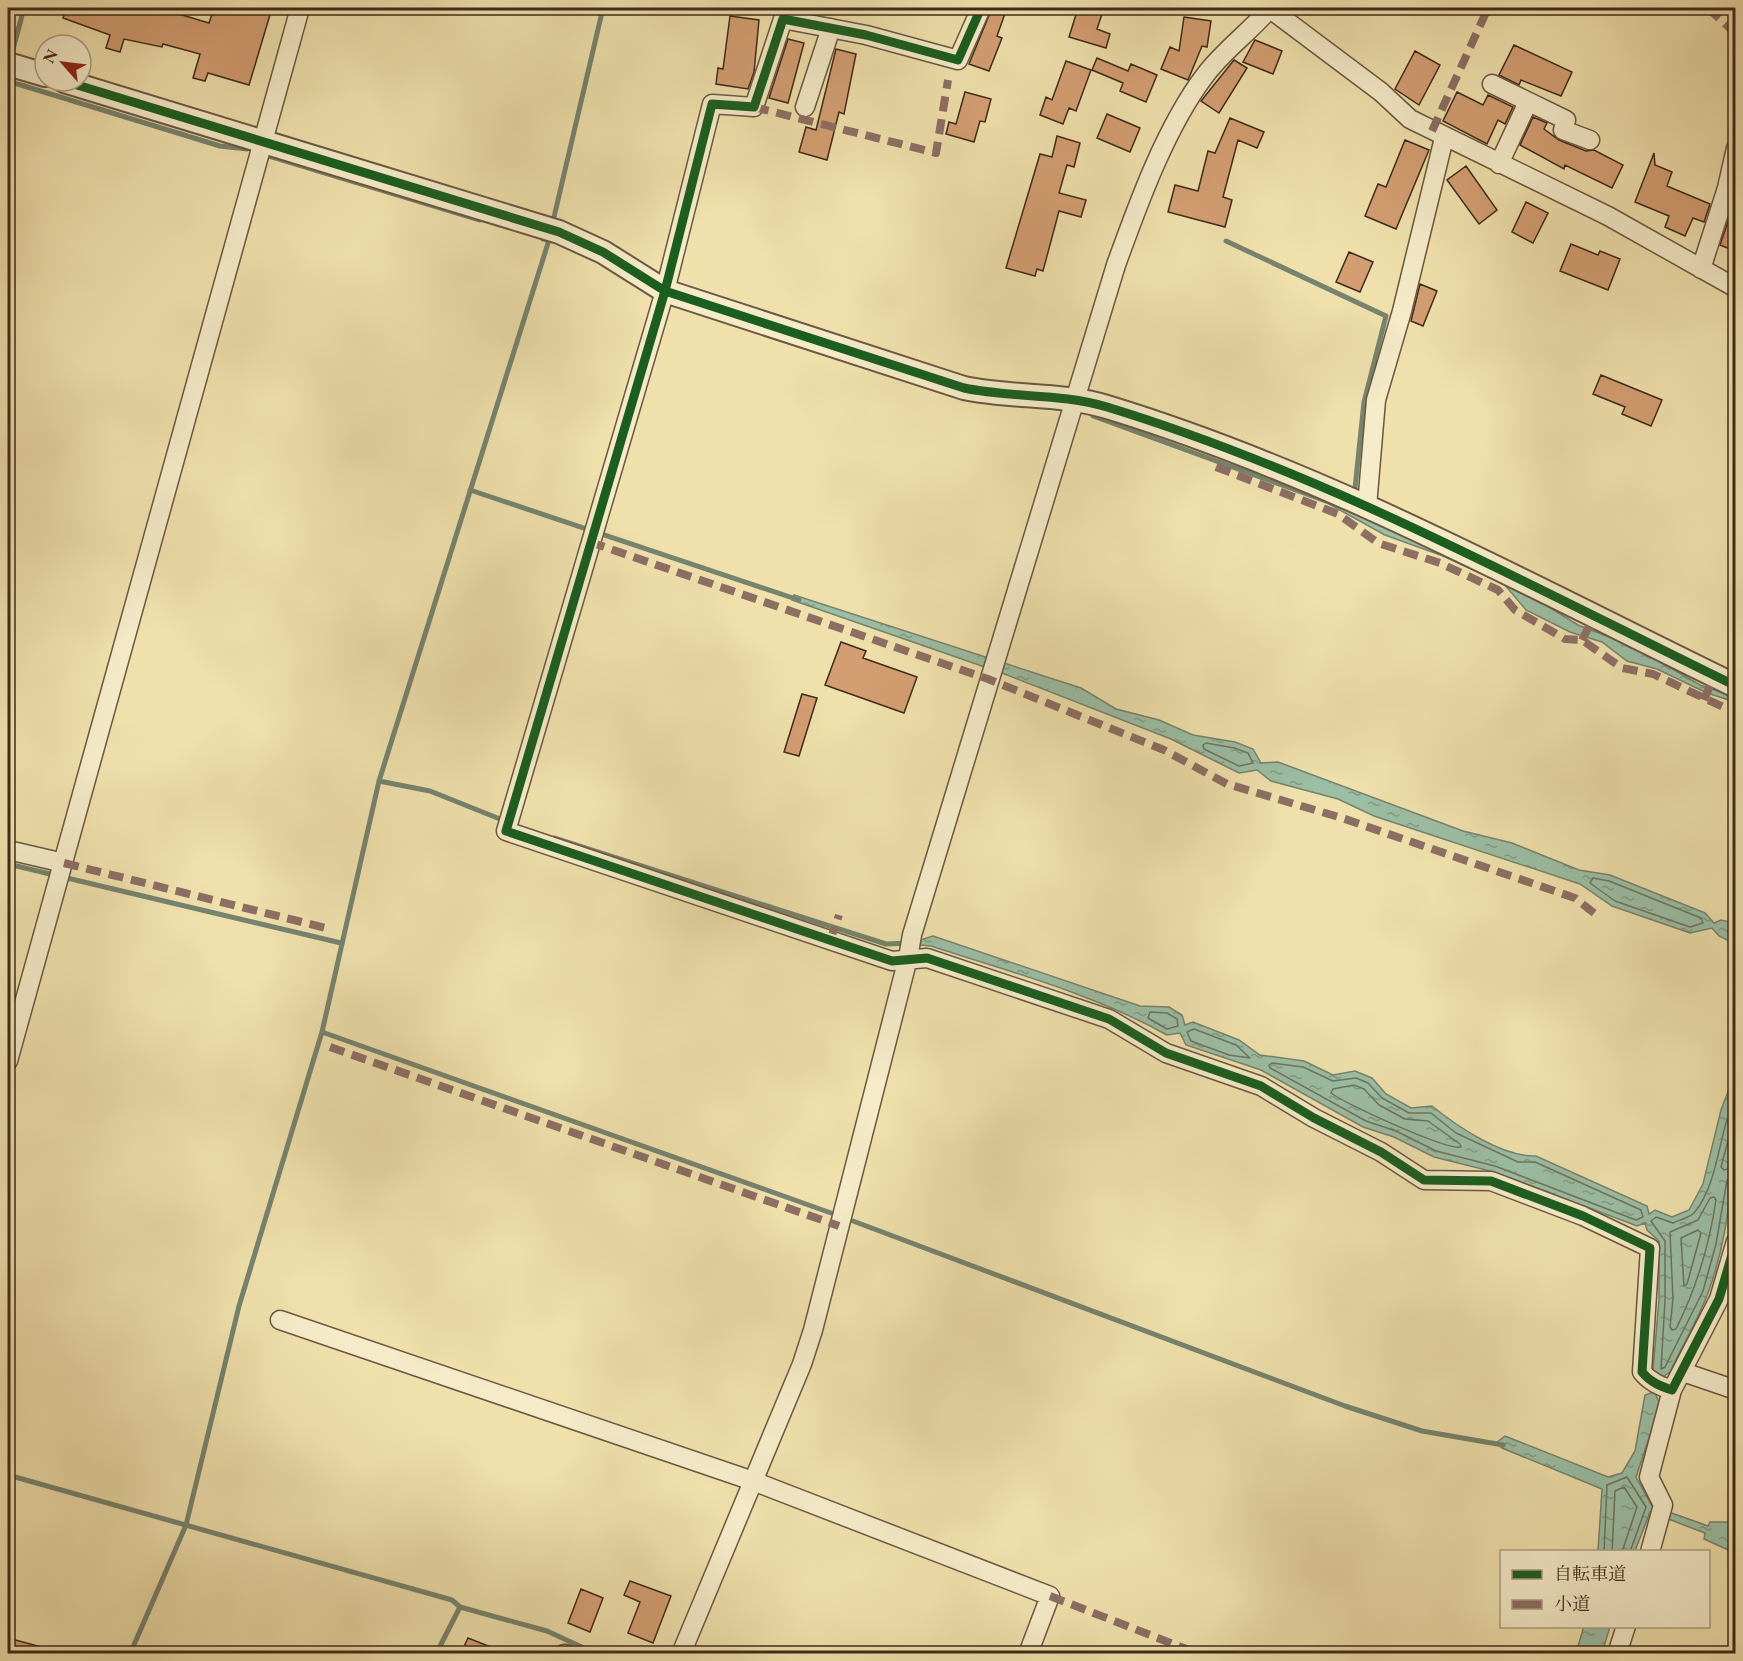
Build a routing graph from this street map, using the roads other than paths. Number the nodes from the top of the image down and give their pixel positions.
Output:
1 (300, 8) edge
2 (981, 8) edge
3 (1270, 8) edge
4 (785, 13) edge
5 (831, 28) junction
6 (8, 64) edge
7 (33, 71) edge
8 (1492, 84) dead end
9 (93, 90) edge
10 (1528, 102) junction
11 (805, 107) dead end
12 (1444, 138) junction
13 (1590, 140) dead end
14 (262, 141) junction
15 (1736, 148) edge
16 (1499, 164) junction
17 (1701, 269) junction
18 (1736, 288) edge
19 (665, 291) junction
20 (1075, 400) junction
21 (1367, 506) junction
22 (1736, 686) edge
23 (8, 850) edge
24 (62, 871) junction
25 (910, 948) junction
26 (8, 1061) edge
27 (1736, 1241) edge
28 (280, 1320) dead end
29 (1683, 1372) junction
30 (1661, 1386) junction
31 (1736, 1390) edge
32 (753, 1481) junction
33 (1650, 1550) edge
34 (1625, 1628) edge
35 (681, 1653) edge
36 (1028, 1653) edge
37 (1617, 1653) edge

1 - 14 street
2 - 5 street
3 - 12 street
3 - 20 street
4 - 5 street
4 - 19 street
5 - 11 street
6 - 7 street
8 - 10 street
9 - 14 street
10 - 13 street
10 - 16 street
12 - 16 street
12 - 21 street
14 - 19 street
14 - 24 street
15 - 17 street
16 - 17 street
17 - 18 street
19 - 20 street
19 - 25 street
20 - 21 street
20 - 25 street
21 - 22 street
23 - 24 street
24 - 26 street
25 - 30 street
25 - 32 street
27 - 29 street
28 - 32 street
29 - 30 street
29 - 31 street
30 - 33 street
32 - 35 street
32 - 36 street
34 - 37 street

